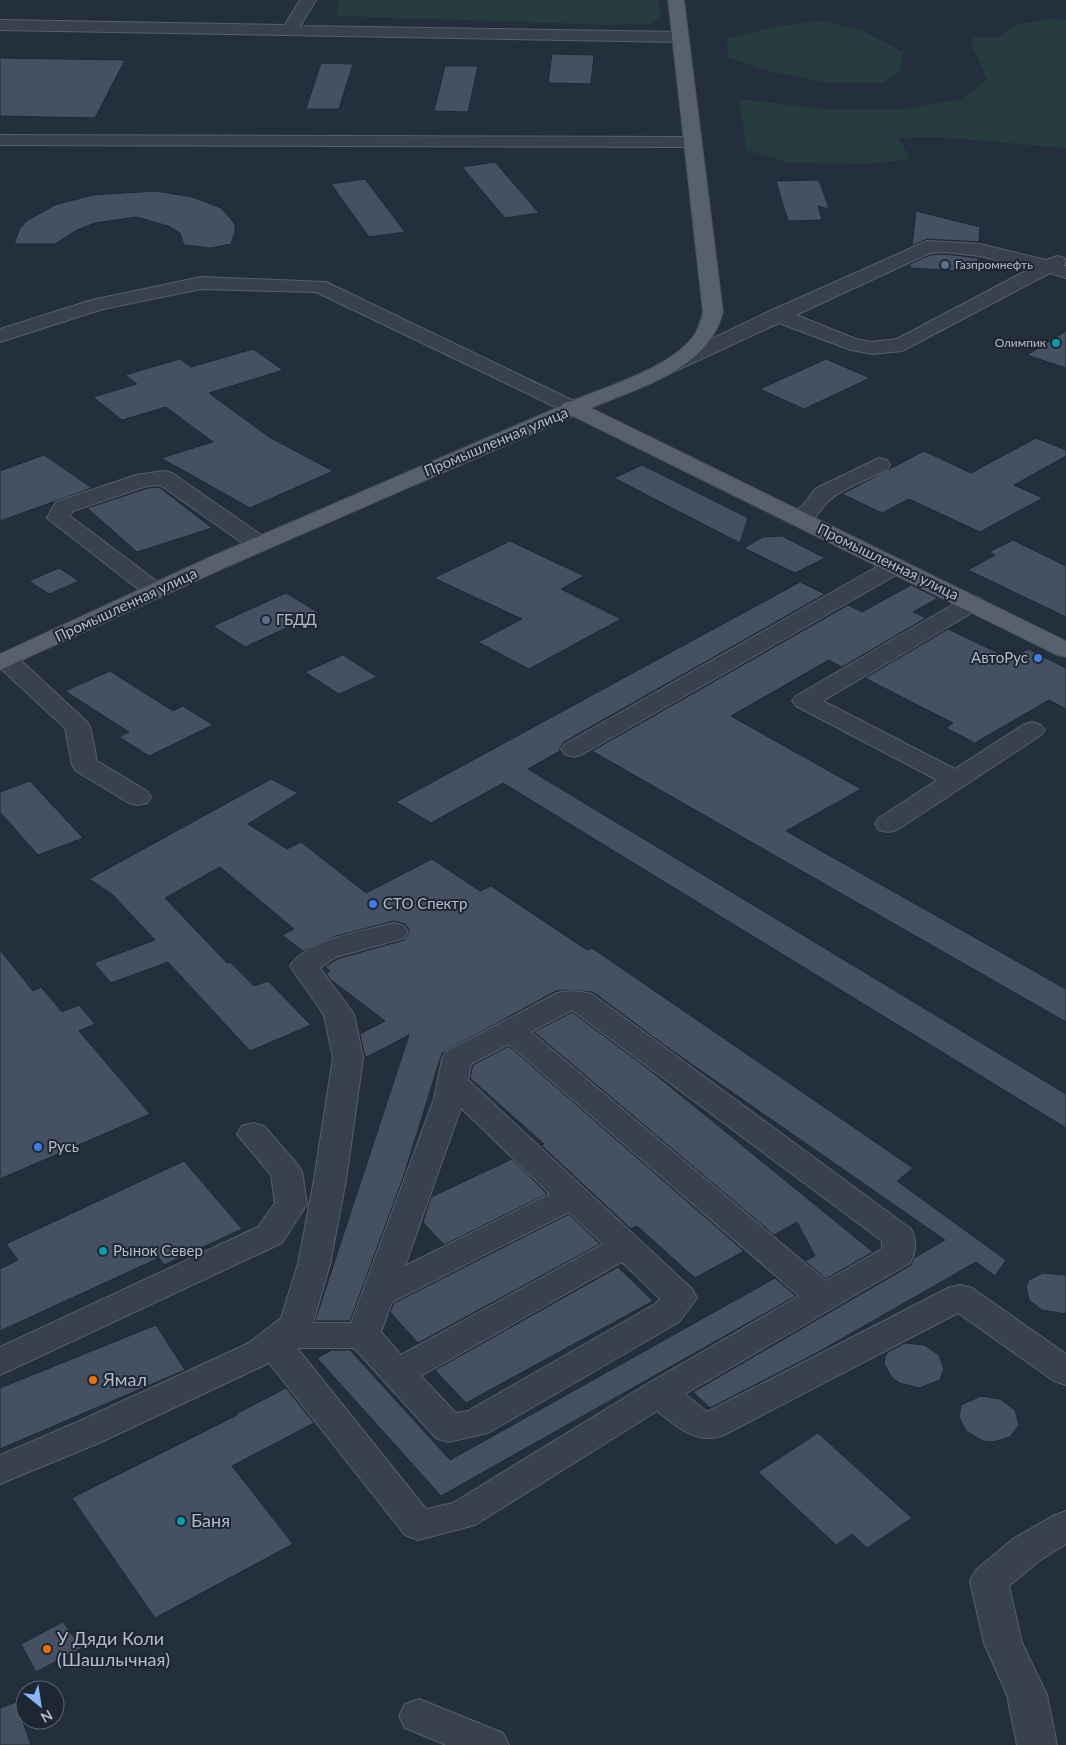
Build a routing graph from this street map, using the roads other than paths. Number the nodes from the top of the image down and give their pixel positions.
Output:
1 (308, 0) edge
2 (676, 0) edge
3 (0, 25) edge
4 (290, 30) junction
5 (681, 37) junction
6 (0, 140) edge
7 (693, 142) junction
8 (1066, 258) edge
9 (1057, 269) edge
10 (713, 312) junction
11 (777, 315) junction
12 (744, 332) junction
13 (0, 336) edge
14 (664, 369) junction
15 (571, 407) junction
16 (879, 466) dead end
17 (798, 518) junction
18 (259, 544) junction
19 (895, 566) junction
20 (155, 591) junction
21 (972, 603) junction
22 (1066, 650) edge
23 (3, 661) edge
24 (1032, 730) dead end
25 (574, 749) dead end
26 (955, 779) junction
27 (138, 797) dead end
28 (888, 824) dead end
29 (394, 932) dead end
30 (511, 1030) junction
31 (452, 1082) junction
32 (253, 1134) dead end
33 (573, 1196) junction
34 (625, 1246) junction
35 (378, 1294) junction
36 (823, 1298) junction
37 (363, 1335) junction
38 (277, 1339) junction
39 (0, 1362) edge
40 (1066, 1372) edge
41 (397, 1373) junction
42 (659, 1394) junction
43 (0, 1470) edge
44 (1066, 1526) edge
45 (419, 1716) dead end
46 (489, 1745) edge
47 (1037, 1745) edge

1 - 4 street
2 - 5 main road
3 - 4 street
4 - 5 street
5 - 7 main road
6 - 7 street
7 - 10 main road
8 - 9 street
9 - 11 street
9 - 11 street
10 - 12 street
10 - 14 main road
11 - 12 street
12 - 14 street
13 - 15 street
14 - 15 main road
15 - 17 main road, Промышленная улица
15 - 18 main road, Промышленная улица
16 - 17 street
17 - 19 main road, Промышленная улица
18 - 20 main road, Промышленная улица
18 - 20 street
19 - 21 main road, Промышленная улица
19 - 25 street
20 - 23 main road, Промышленная улица
21 - 22 main road, Промышленная улица
21 - 26 street
23 - 27 street
24 - 26 street
26 - 28 street
29 - 38 street
30 - 31 street
30 - 36 street
30 - 36 street
31 - 33 street
31 - 35 street
32 - 39 street
33 - 34 street
33 - 35 street
34 - 41 street
34 - 41 street
35 - 37 street
36 - 42 street
37 - 38 street
37 - 41 street
38 - 42 street
38 - 43 street
40 - 42 street
44 - 47 street
45 - 46 street

